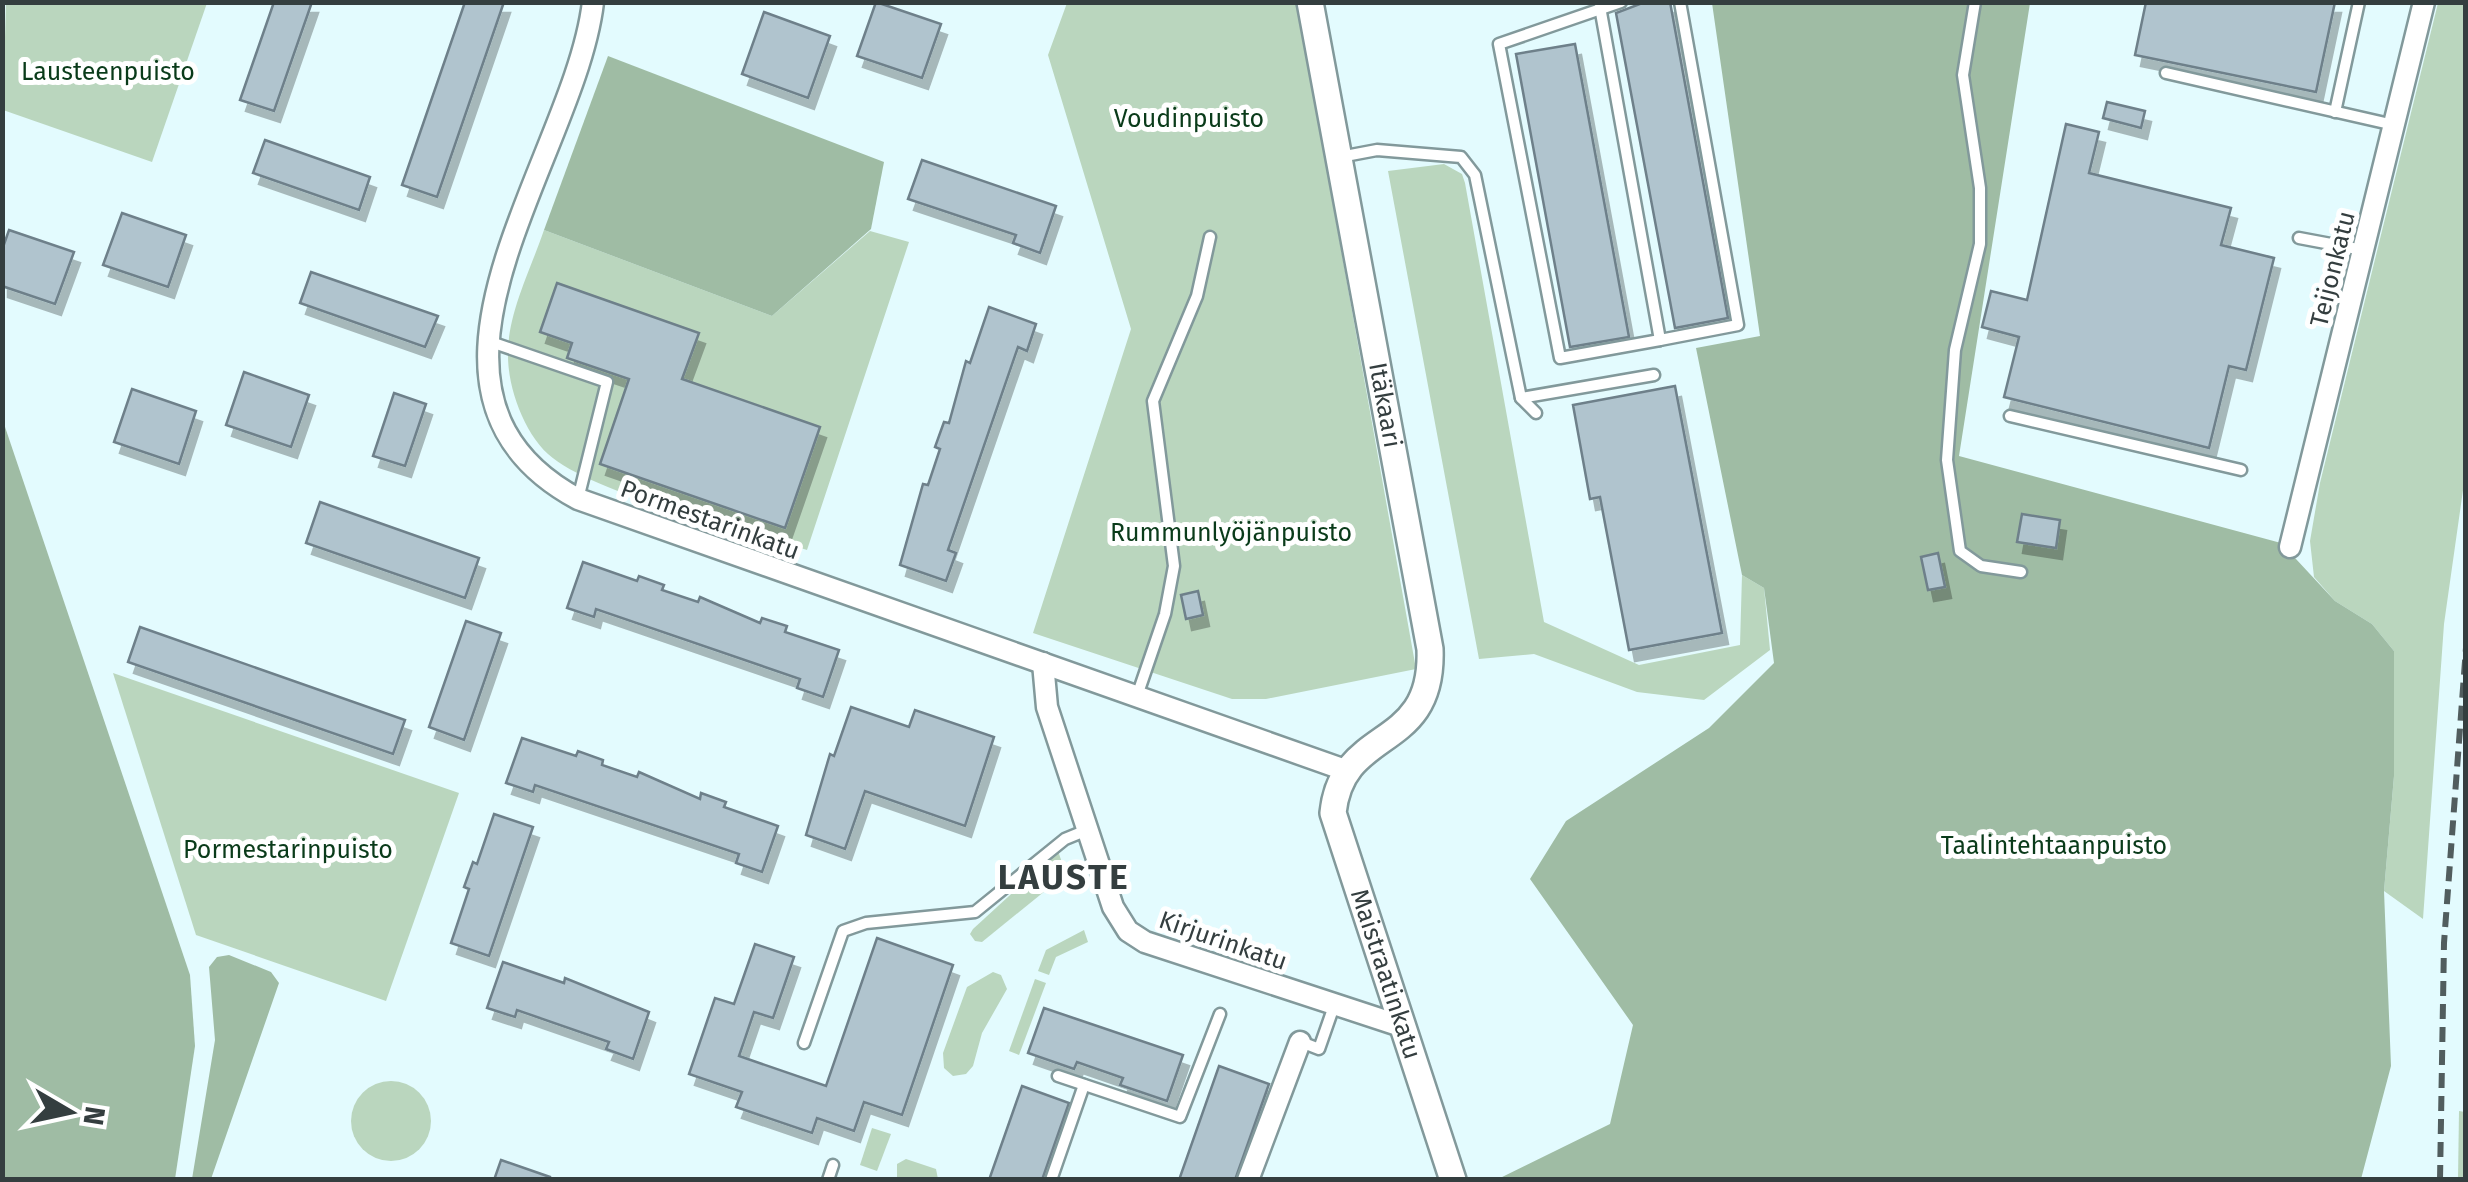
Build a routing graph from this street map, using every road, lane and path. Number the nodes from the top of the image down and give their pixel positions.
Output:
1 (593, 2) edge
2 (1310, 2) edge
3 (1622, 2) edge
4 (1680, 2) edge
5 (1975, 2) edge
6 (2360, 2) edge
7 (2424, 2) edge
8 (1600, 7) junction
9 (2166, 72) dead end
10 (2335, 112) junction
11 (2394, 125) junction
12 (1339, 157) junction
13 (1210, 237) dead end
14 (2299, 238) dead end
15 (2363, 250) junction
16 (487, 340) junction
17 (1660, 340) junction
18 (1654, 375) dead end
19 (1520, 398) junction
20 (1536, 413) dead end
21 (2010, 416) dead end
22 (2241, 470) dead end
23 (578, 499) junction
24 (2290, 547) dead end
25 (2021, 572) dead end
26 (1043, 662) junction
27 (1137, 696) junction
28 (1344, 770) junction
29 (1086, 830) junction
30 (1334, 1006) junction
31 (1220, 1014) dead end
32 (1401, 1026) junction
33 (1300, 1042) joint
34 (804, 1044) dead end
35 (1058, 1076) dead end
36 (1084, 1085) junction
37 (833, 1165) dead end
38 (828, 1180) edge
39 (1052, 1180) edge
40 (1248, 1180) edge
41 (1453, 1180) edge

1 - 16 street, Pormestarinkatu
2 - 12 street, Itäkaari
3 - 8 lane
4 - 17 lane
5 - 25 lane
6 - 10 lane
7 - 11 street, Teijonkatu
8 - 17 lane
8 - 17 lane
9 - 10 lane
10 - 11 lane
11 - 15 street, Teijonkatu
12 - 19 lane
12 - 28 street, Itäkaari
13 - 27 lane
14 - 15 lane
15 - 24 street, Teijonkatu
16 - 23 street, Pormestarinkatu
16 - 23 lane
18 - 19 lane
19 - 20 lane
21 - 22 lane
23 - 26 street, Pormestarinkatu
26 - 27 street, Pormestarinkatu
26 - 29 street, Kirjurinkatu
27 - 28 street, Pormestarinkatu
28 - 32 street, Maistraatinkatu
29 - 30 street, Kirjurinkatu
29 - 34 lane
30 - 32 street, Kirjurinkatu
30 - 33 lane
31 - 36 lane
32 - 41 street, Maistraatinkatu
33 - 40 street
35 - 36 lane
36 - 39 lane
37 - 38 lane

